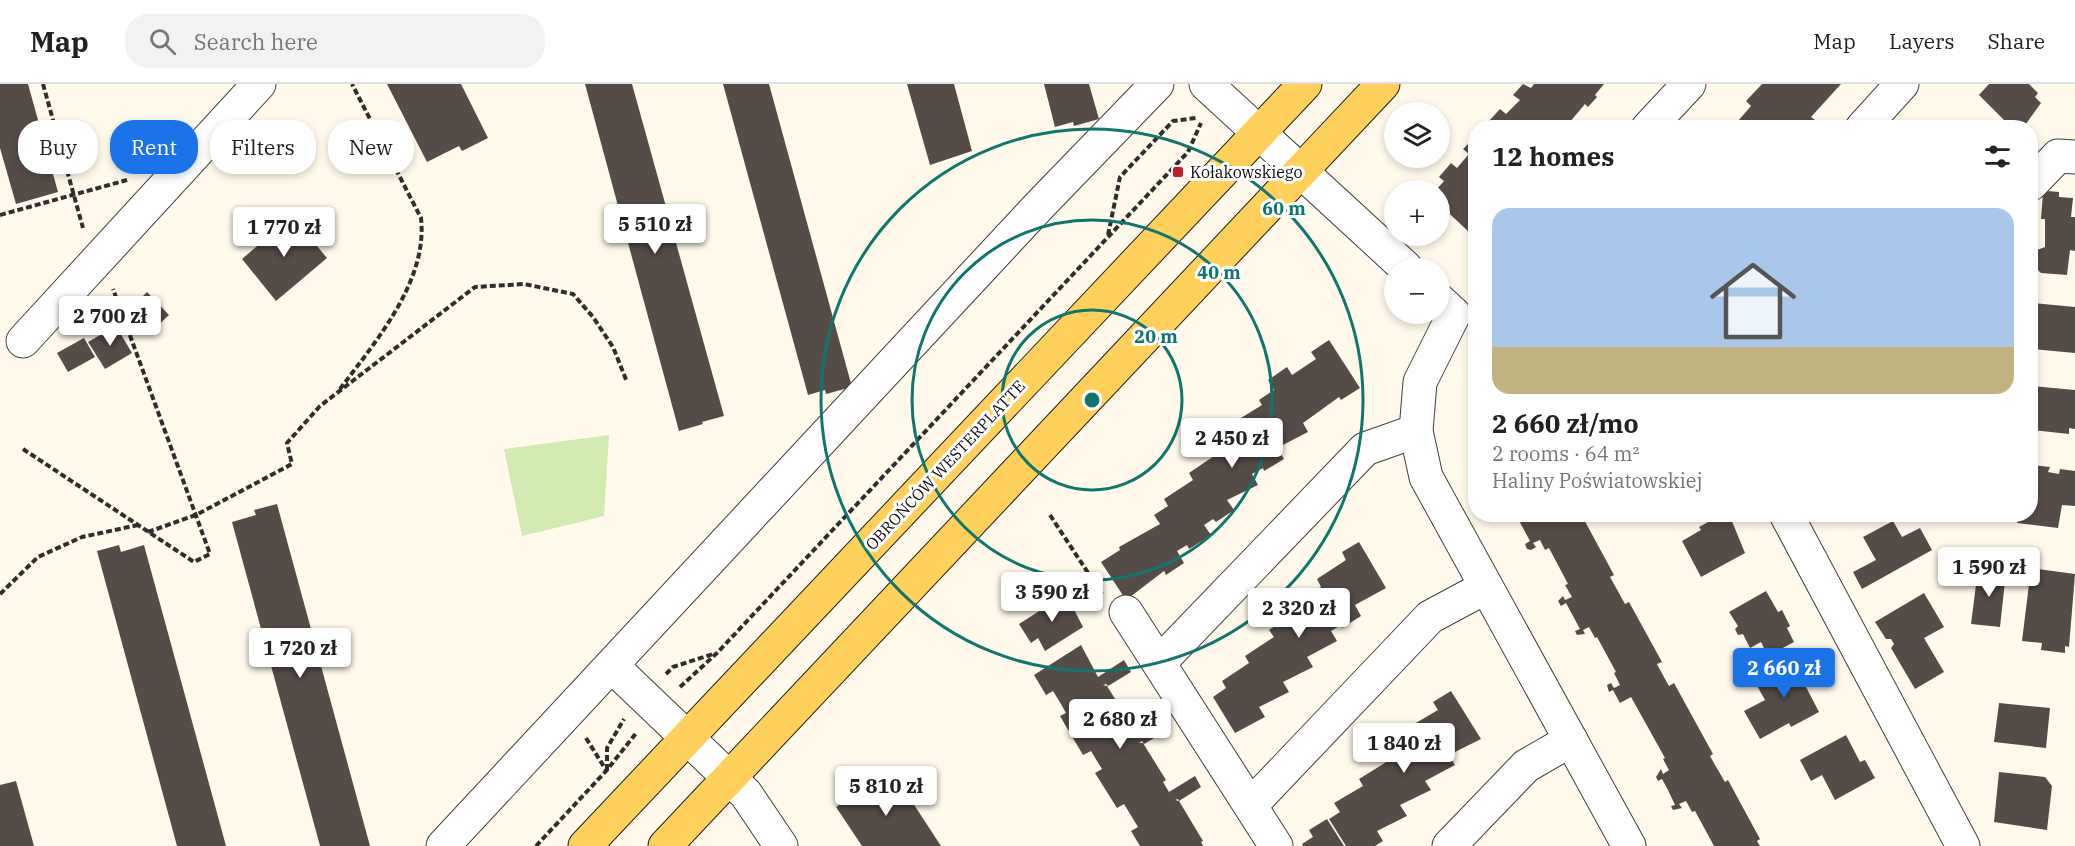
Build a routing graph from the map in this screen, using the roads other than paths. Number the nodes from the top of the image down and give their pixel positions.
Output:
1 (259, 84) edge
2 (1157, 84) edge
3 (1206, 84) edge
4 (1305, 84) edge
5 (1383, 84) edge
6 (1689, 84) edge
7 (1902, 84) edge
8 (1655, 120) edge
9 (1869, 120) edge
10 (1259, 133) junction
11 (2075, 157) edge
12 (1302, 171) junction
13 (2038, 176) edge
14 (1395, 258) edge
15 (1457, 303) edge
16 (23, 341) dead end
17 (1416, 431) junction
18 (1790, 522) edge
19 (1486, 587) junction
20 (1126, 612) road end
21 (1160, 662) junction
22 (612, 666) junction
23 (686, 739) junction
24 (1570, 740) junction
25 (729, 778) junction
26 (1251, 804) junction
27 (443, 846) edge
28 (585, 846) edge
29 (665, 846) edge
30 (781, 846) edge
31 (1276, 846) edge
32 (1449, 846) edge
33 (1629, 846) edge
34 (1963, 846) edge

1 - 16 street
2 - 22 street
3 - 10 street
4 - 10 main road, OBROŃCÓW WESTERPLATTE
5 - 12 main road
6 - 8 street
7 - 9 street
10 - 12 street
10 - 23 main road, OBROŃCÓW WESTERPLATTE
11 - 13 street
12 - 14 street
12 - 25 main road
15 - 17 street
17 - 19 street
17 - 21 street
18 - 34 street
19 - 24 street
19 - 26 street
20 - 21 street
21 - 26 street
22 - 23 street
22 - 27 street
23 - 25 street
23 - 28 main road, OBROŃCÓW WESTERPLATTE
24 - 32 street
24 - 33 street
25 - 29 main road
25 - 30 street
26 - 31 street

